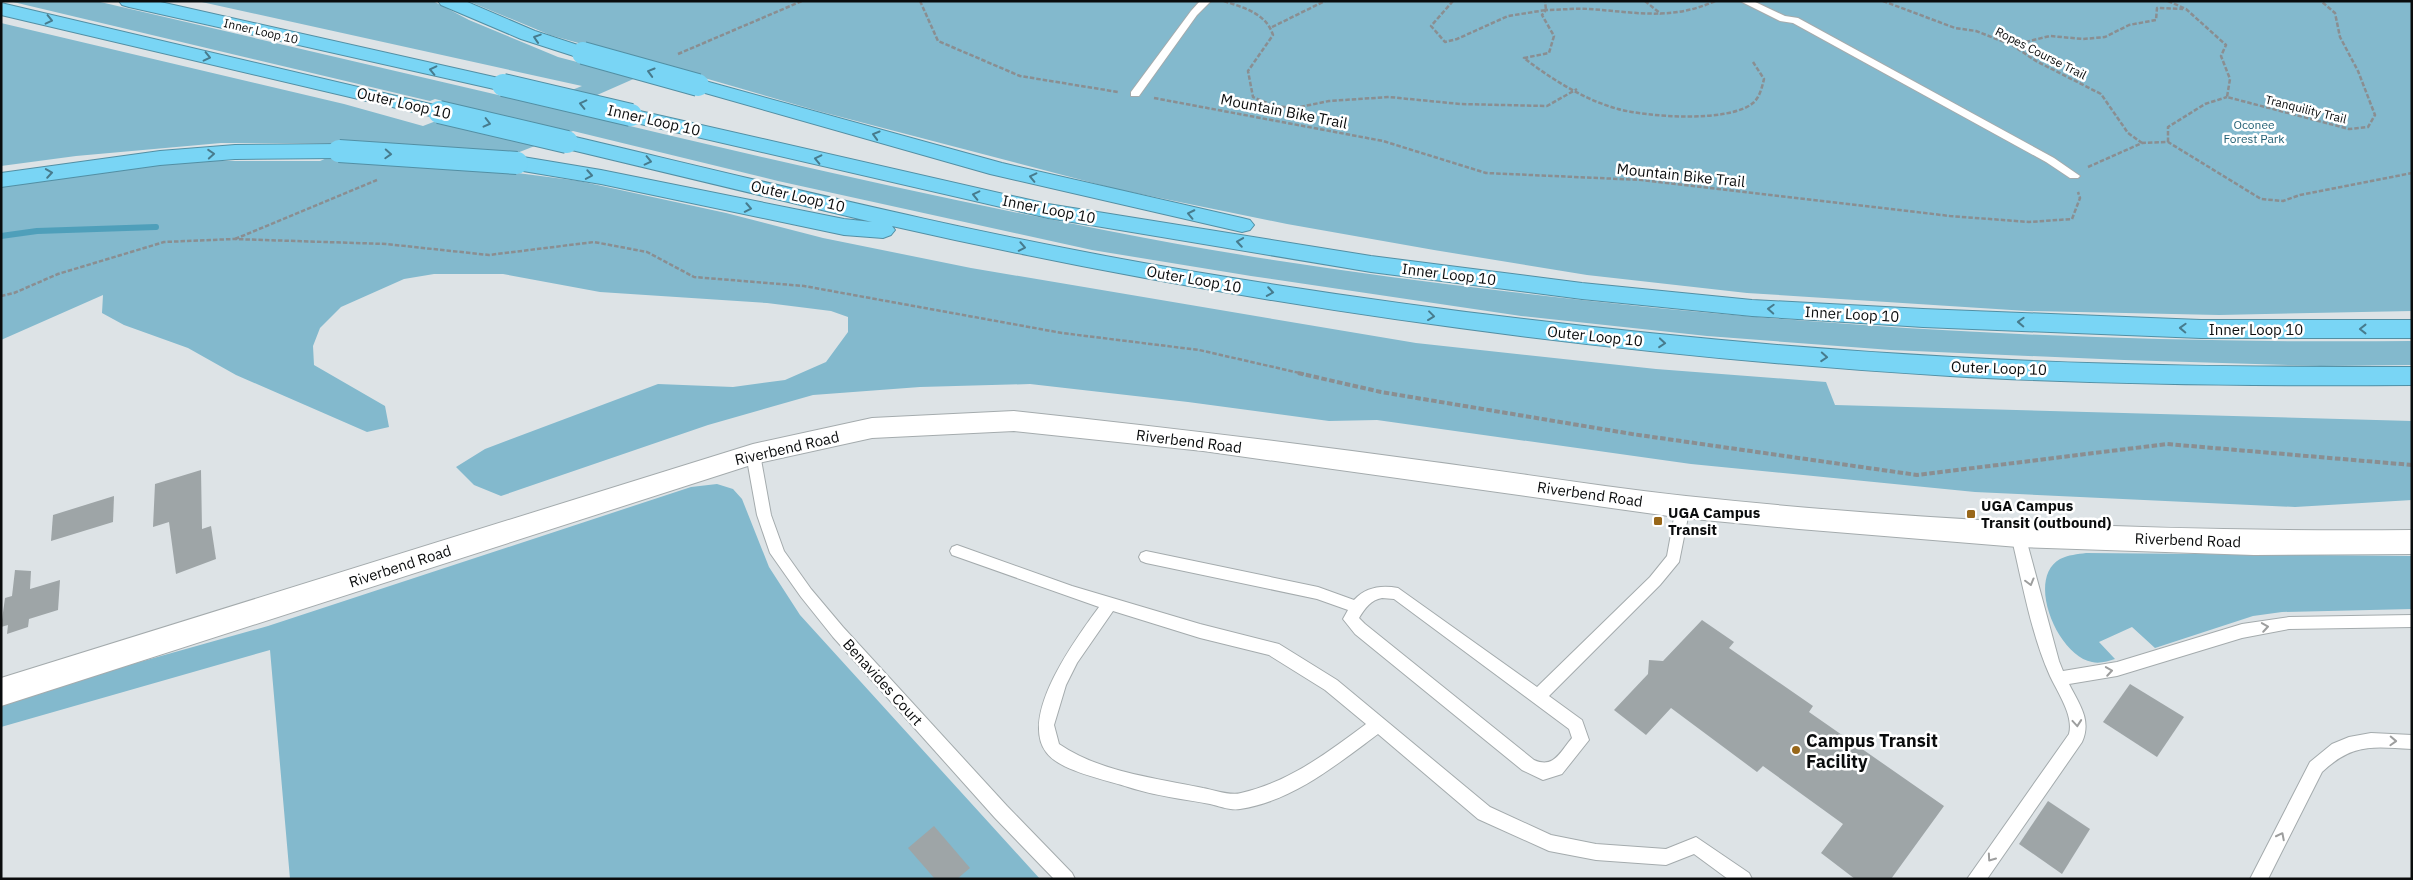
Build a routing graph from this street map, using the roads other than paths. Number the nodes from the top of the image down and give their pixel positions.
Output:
1 (129, 1) edge
2 (448, 1) edge
3 (1206, 1) edge
4 (1745, 1) edge
5 (1770, 1) edge
6 (1760, 8) junction
7 (1, 9) edge
8 (1135, 94) road end
9 (2074, 176) road end
10 (1, 180) edge
11 (957, 234) junction
12 (1582, 291) junction
13 (2412, 329) edge
14 (2412, 376) edge
15 (753, 454) junction
16 (1683, 507) junction
17 (2018, 534) junction
18 (2412, 542) edge
19 (957, 551) dead end
20 (1146, 557) dead end
21 (1110, 604) junction
22 (1356, 607) junction
23 (2412, 621) edge
24 (2060, 678) junction
25 (1, 692) edge
26 (1538, 697) junction
27 (1379, 724) junction
28 (2412, 742) edge
29 (1066, 879) edge
30 (1743, 879) edge
31 (1976, 879) edge
32 (2258, 879) edge

12 -> 1 highway, Inner Loop 10, bridge
12 -> 2 highway, bridge
3 - 8 lane
4 - 6 lane
5 - 6 lane
6 - 9 lane
7 -> 11 highway, Outer Loop 10, bridge
10 -> 11 highway, bridge
11 -> 14 highway, Outer Loop 10
13 -> 12 highway, Inner Loop 10
15 - 16 street, Riverbend Road
15 - 25 street, Riverbend Road
15 - 29 lane, Benavides Court
16 - 17 street, Riverbend Road
16 - 26 lane
17 - 18 street, Riverbend Road
17 -> 24 lane
19 - 21 lane
20 - 22 lane
21 - 27 lane
21 - 27 lane
22 - 26 lane
22 - 26 lane
24 -> 23 lane
24 -> 31 lane
27 - 30 lane
32 -> 28 lane

